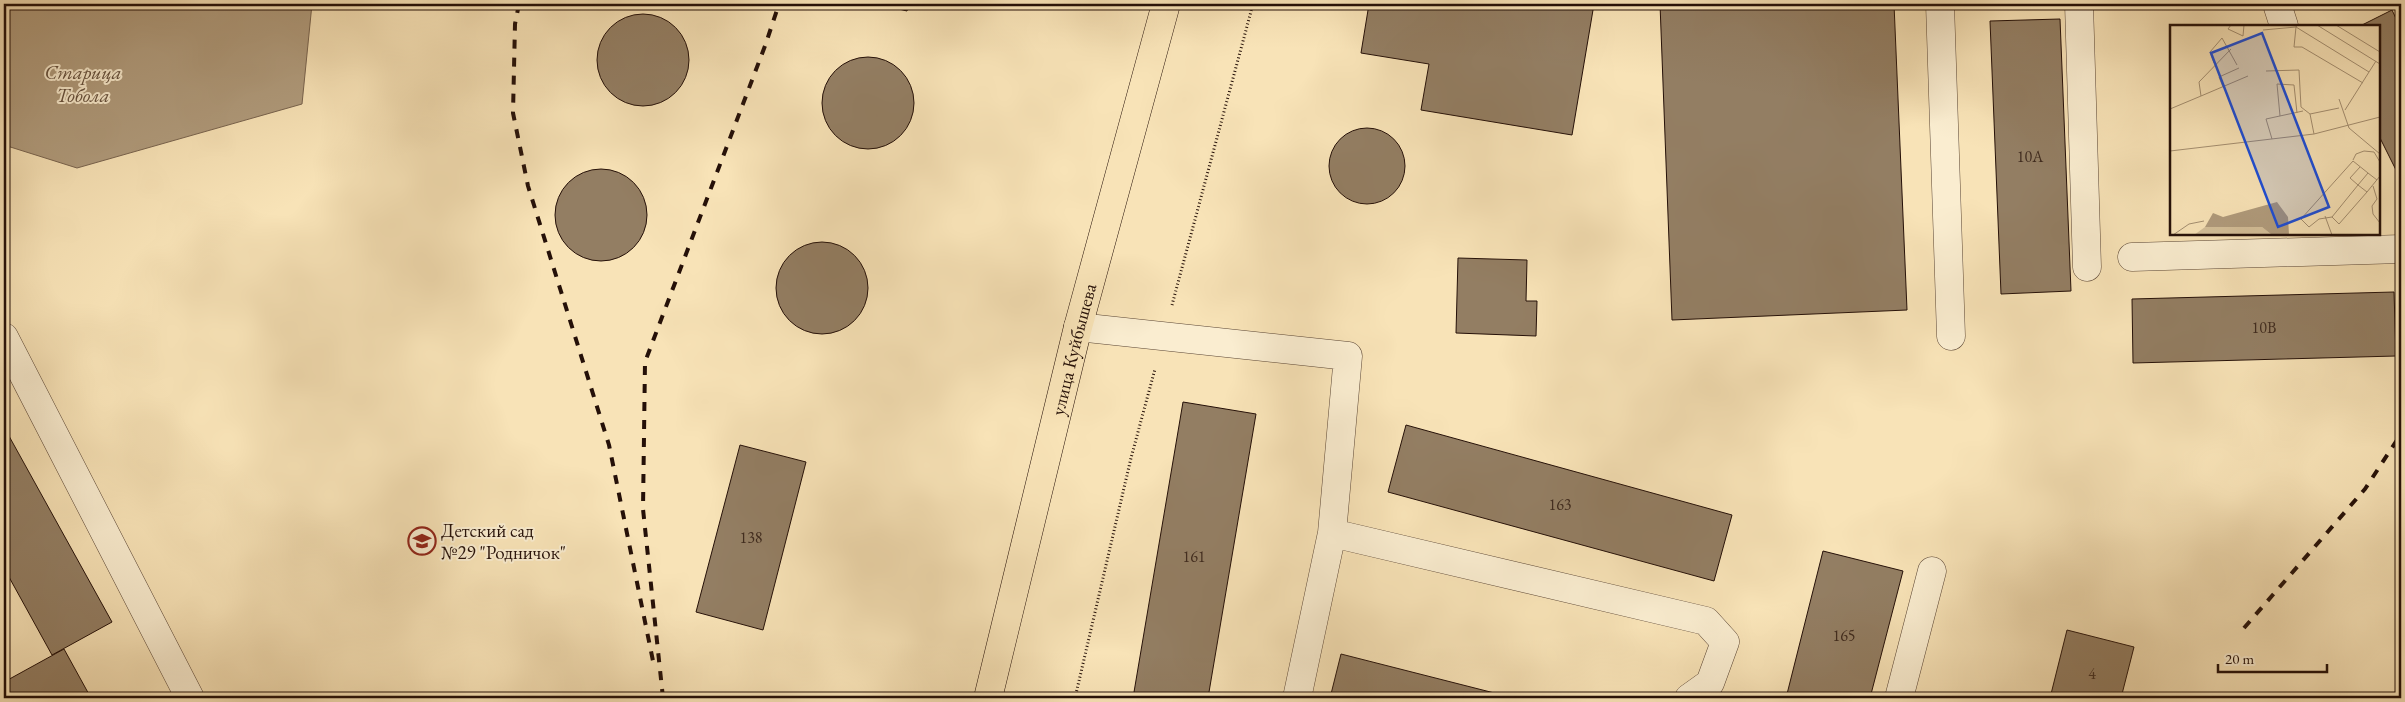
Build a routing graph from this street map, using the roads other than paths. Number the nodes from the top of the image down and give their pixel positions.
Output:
1 (1166, 4) edge
2 (1940, 4) edge
3 (2079, 4) edge
4 (2277, 4) edge
5 (2284, 25) edge
6 (2358, 242) edge
7 (2401, 250) edge
8 (2132, 257) dead end
9 (2087, 267) dead end
10 (1078, 327) junction
11 (1952, 336) dead end
12 (4, 337) edge
13 (1332, 534) junction
14 (1932, 571) dead end
15 (190, 698) edge
16 (988, 698) edge
17 (1297, 698) edge
18 (1689, 698) edge
19 (1898, 698) edge

1 - 10 main road, улица Куйбышева
2 - 11 lane
3 - 9 lane
4 - 5 lane
6 - 7 lane
6 - 8 lane
10 - 13 lane
10 - 16 main road, улица Куйбышева
12 - 15 lane
13 - 17 lane
13 - 18 lane
14 - 19 lane

